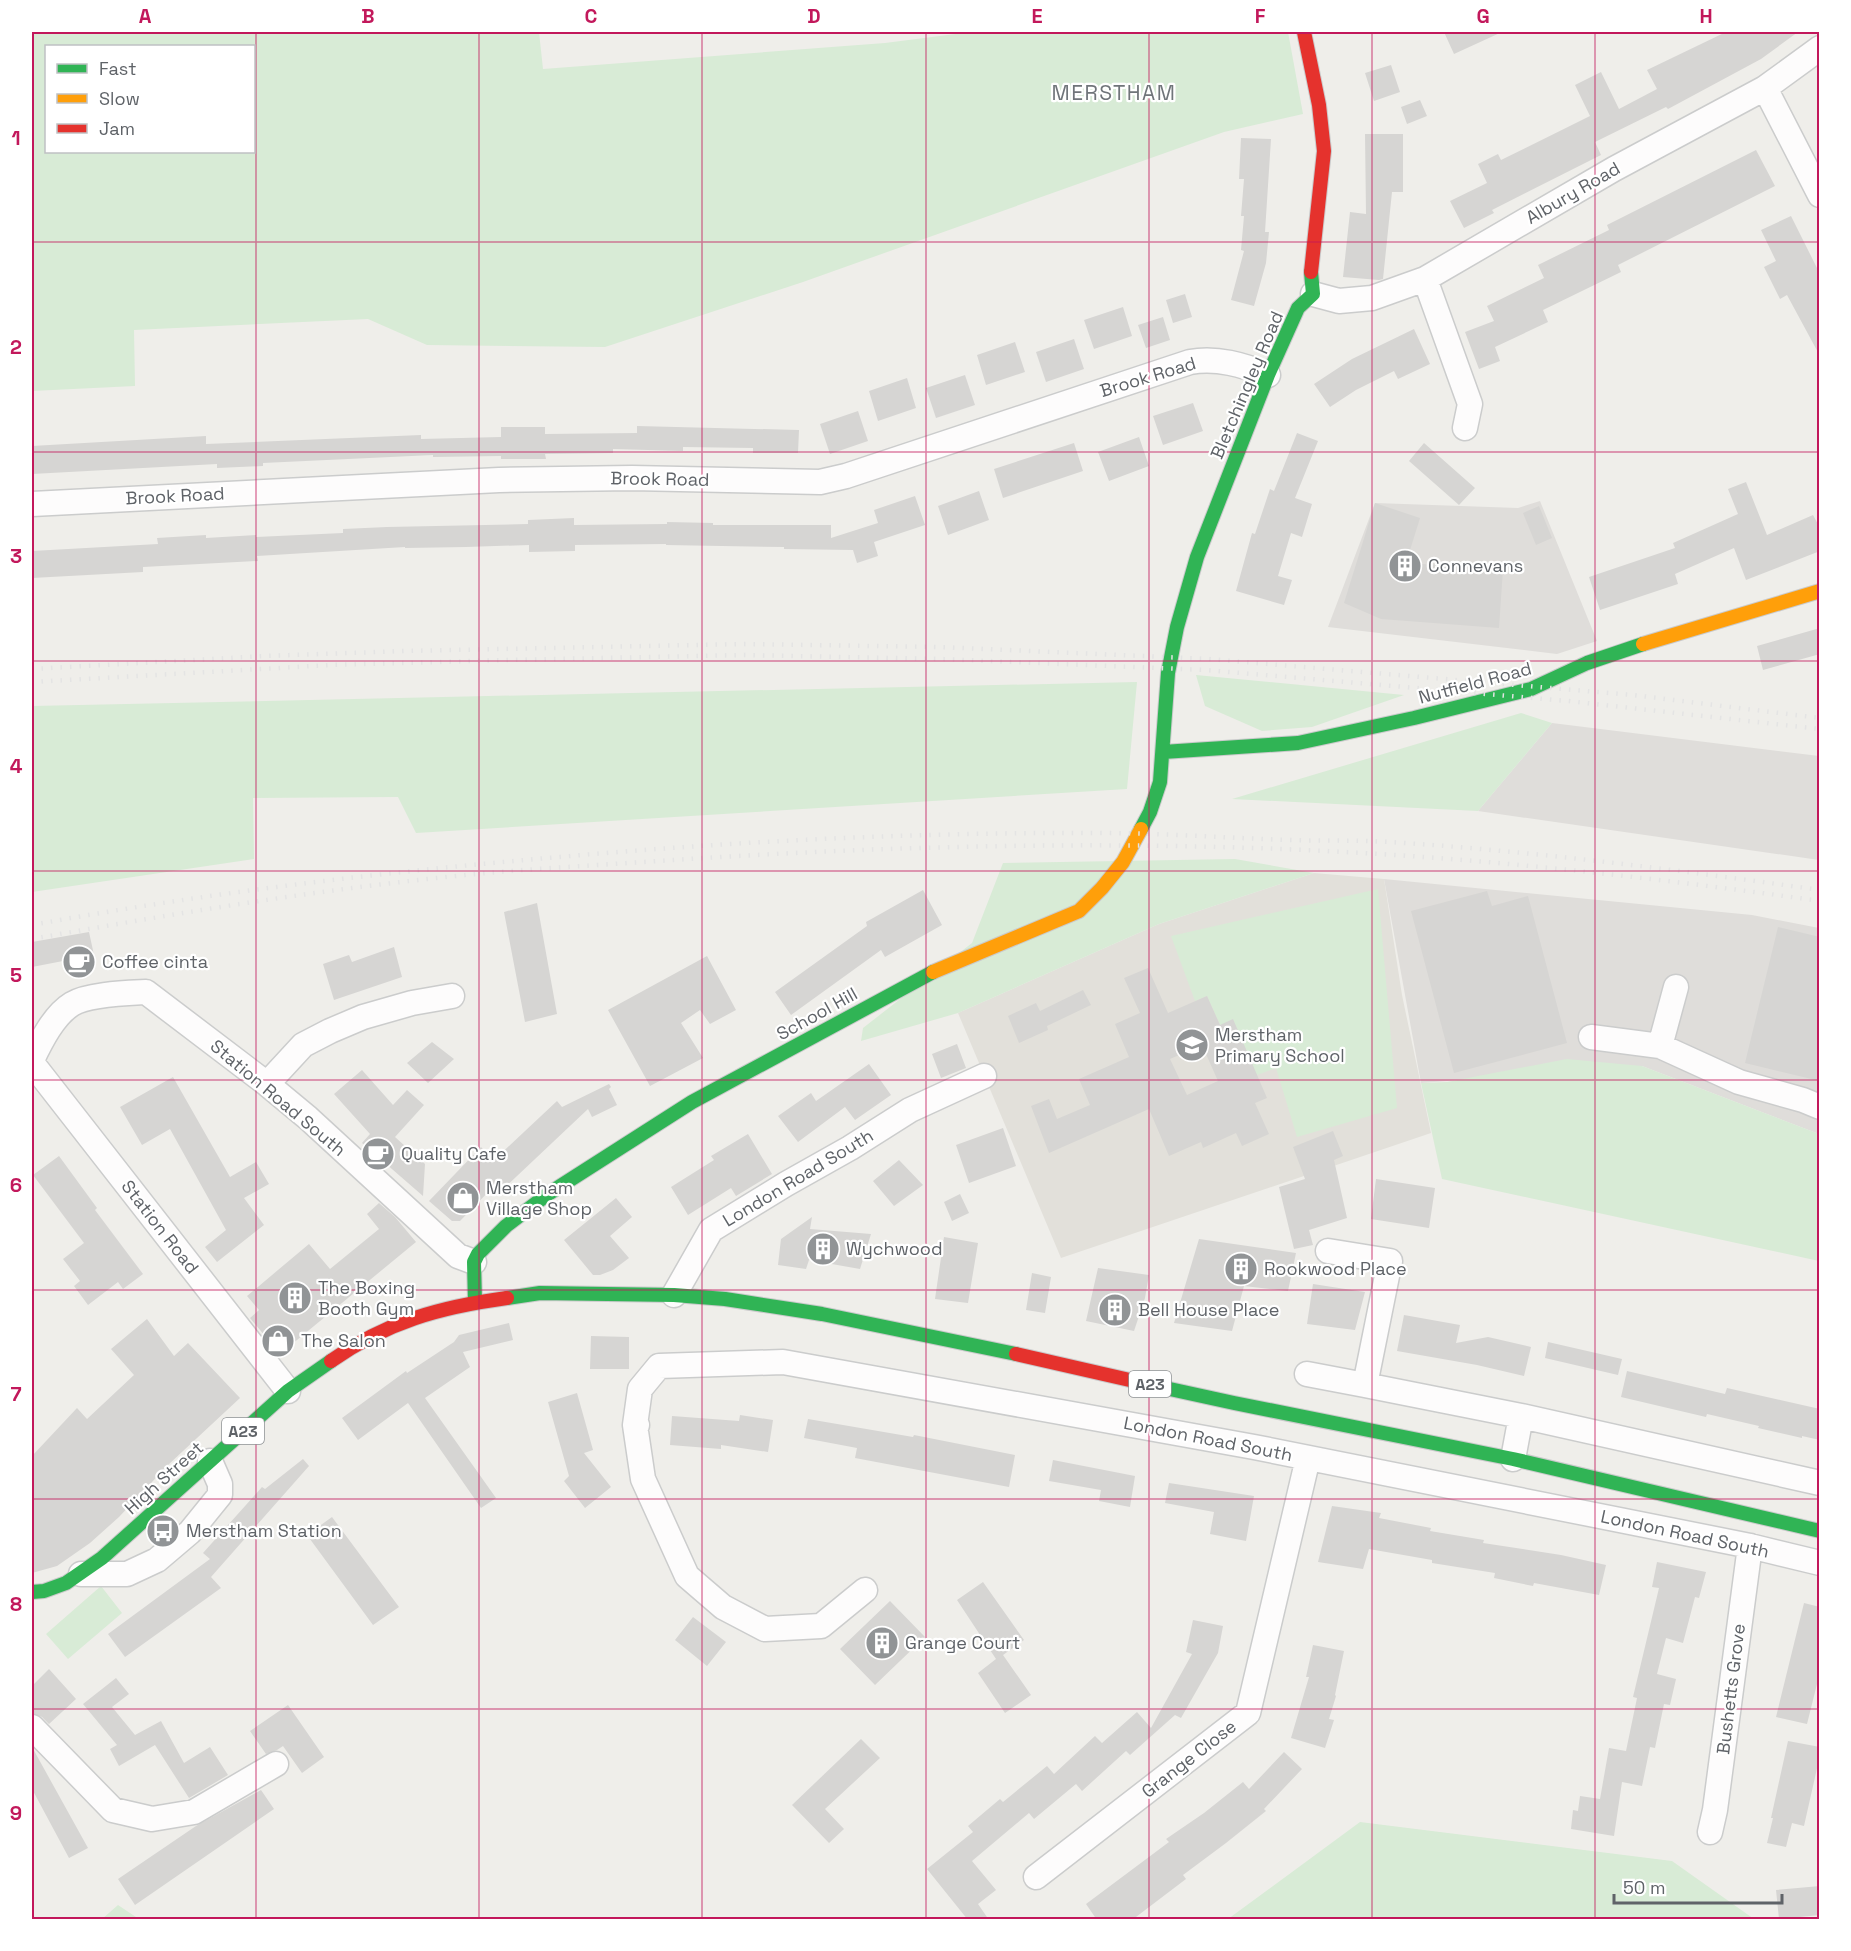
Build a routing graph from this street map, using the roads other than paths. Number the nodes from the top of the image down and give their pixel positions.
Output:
1 (1304, 32) edge
2 (1820, 48) edge
3 (1765, 88) junction
4 (1820, 195) edge
5 (1425, 279) junction
6 (1313, 294) junction
7 (1268, 375) junction
8 (1465, 428) dead end
9 (32, 504) edge
10 (1820, 591) edge
11 (1163, 752) junction
12 (1676, 987) dead end
13 (452, 996) dead end
14 (1591, 1037) dead end
15 (1660, 1046) junction
16 (32, 1061) edge
17 (984, 1076) dead end
18 (267, 1084) junction
19 (1820, 1107) edge
20 (1328, 1251) dead end
21 (474, 1262) junction
22 (674, 1295) junction
23 (475, 1302) junction
24 (1307, 1374) dead end
25 (1365, 1385) junction
26 (288, 1391) junction
27 (1521, 1416) junction
28 (1458, 1448) junction
29 (1308, 1458) junction
30 (1514, 1459) junction
31 (210, 1461) junction
32 (1820, 1483) edge
33 (1452, 1486) junction
34 (1820, 1531) edge
35 (1750, 1546) junction
36 (1820, 1563) edge
37 (81, 1574) junction
38 (865, 1590) dead end
39 (32, 1592) edge
40 (32, 1727) edge
41 (276, 1764) dead end
42 (1710, 1832) dead end
43 (1036, 1877) dead end

1 - 6 street
2 - 3 street, Albury Road
3 - 4 street
3 - 5 street, Albury Road
5 - 6 street, Albury Road
5 - 8 street
6 - 7 street, Bletchingley Road
7 - 9 street, Brook Road
7 - 11 street, Bletchingley Road
10 - 11 street, Nutfield Road
11 - 21 street, School Hill
12 - 15 street
13 - 18 street
14 - 15 street
15 - 19 street
16 - 18 street, Station Road South
16 - 26 street, Station Road
17 - 22 street, London Road South
18 - 21 street, Station Road South
20 - 25 street
21 - 23 street
22 - 23 street, London Road South / A23
22 - 28 street, London Road South / A23
23 - 26 street, High Street / A23
24 - 25 street
25 - 27 street
26 - 31 street, High Street / A23
27 - 30 street
27 - 32 street
28 - 30 street, London Road South / A23
28 - 33 street
29 - 33 street, London Road South
29 - 38 street, London Road South
29 - 43 street, Grange Close
30 - 34 street, London Road South / A23
31 - 37 street, High Street / A23
31 - 37 street
33 - 35 street, London Road South
35 - 36 street, London Road South
35 - 42 street, Bushetts Grove
37 - 39 street, High Street / A23
40 - 41 street

